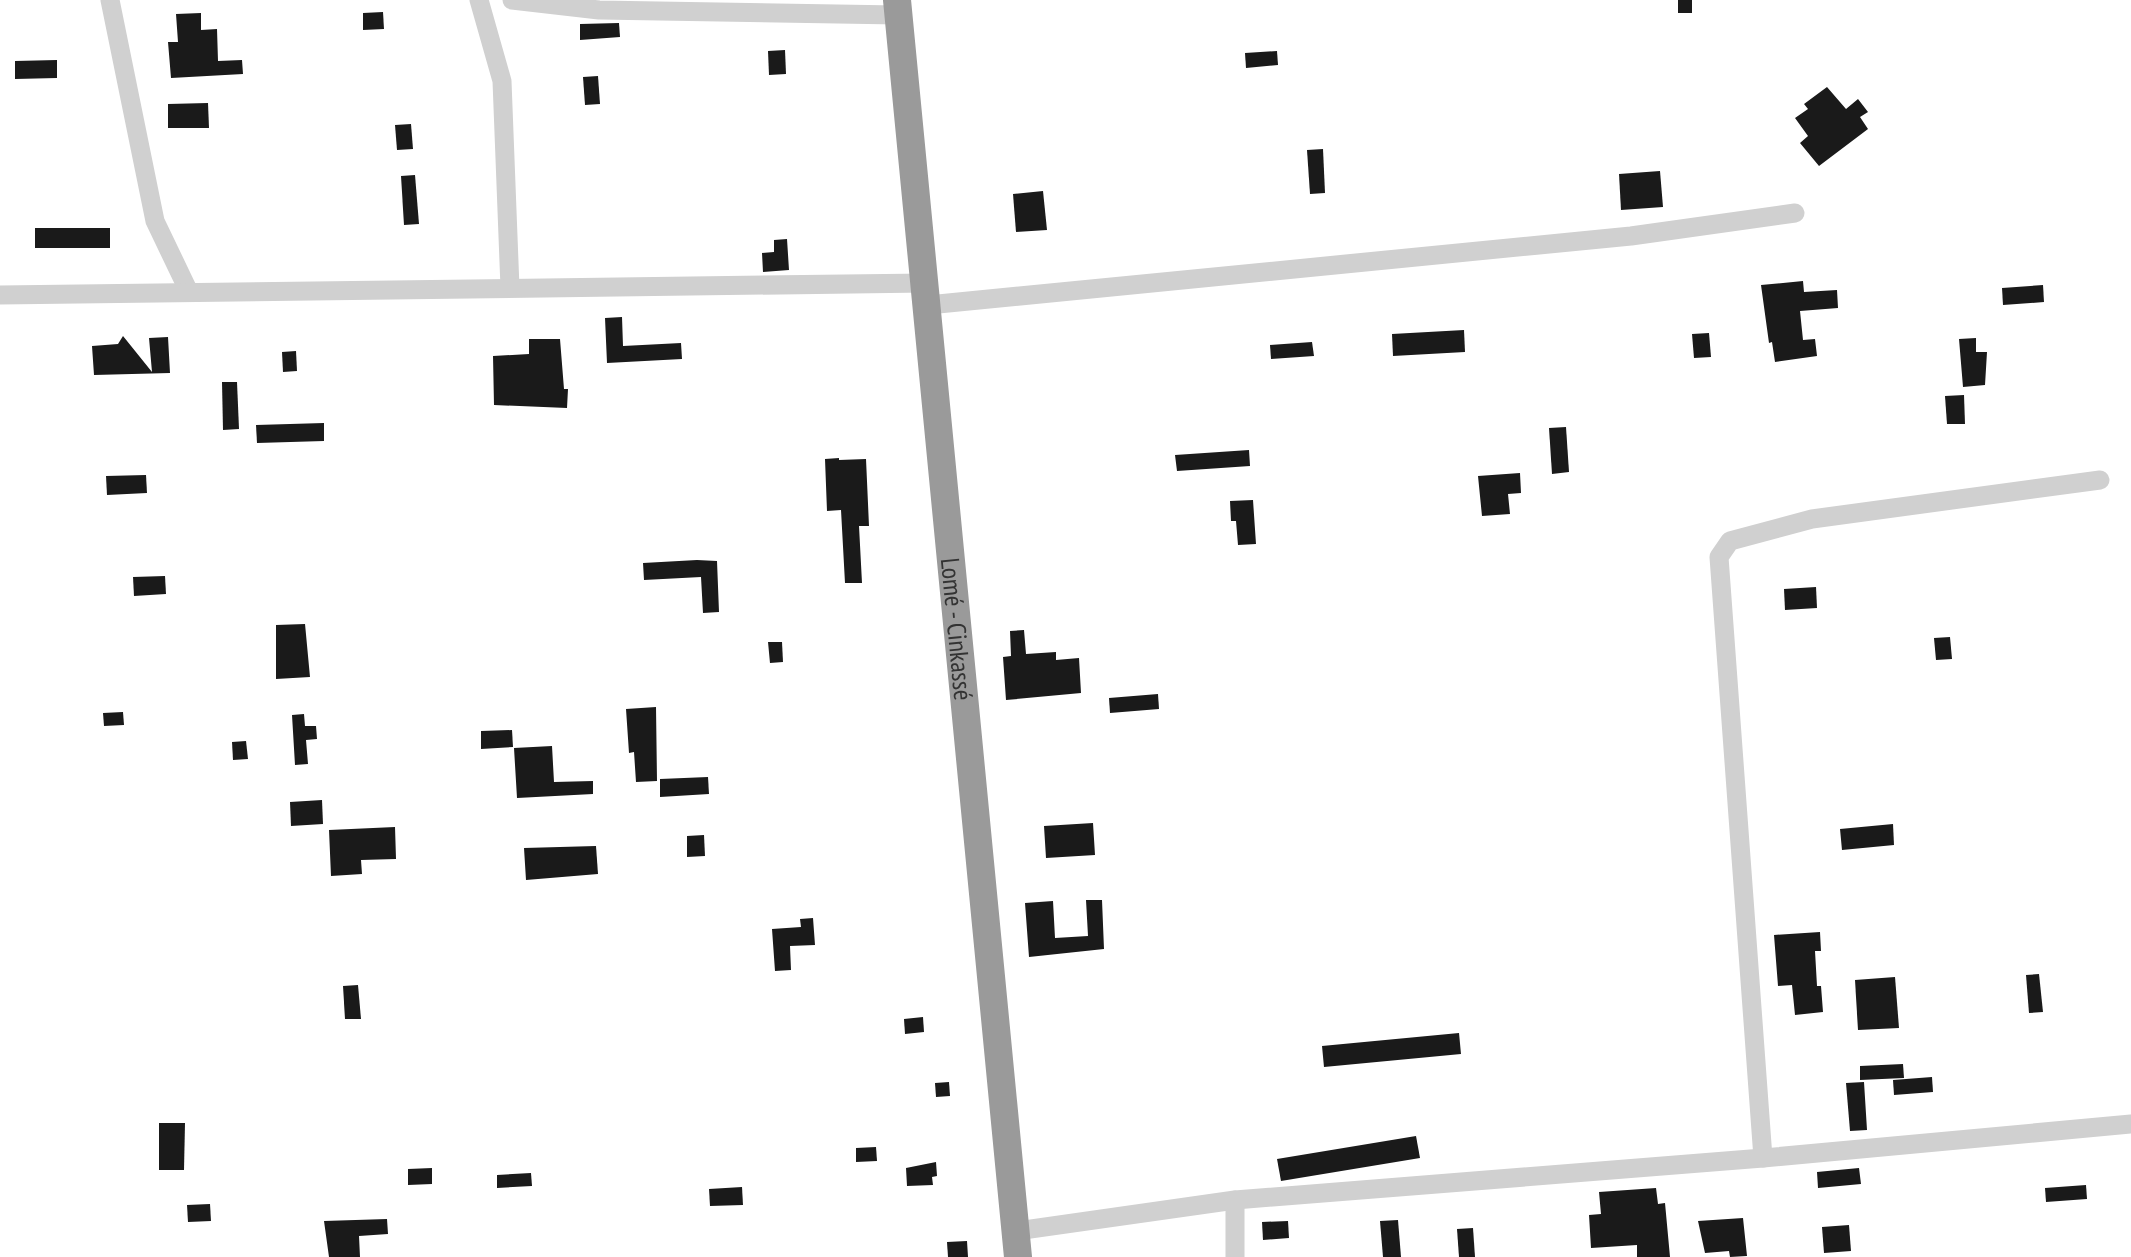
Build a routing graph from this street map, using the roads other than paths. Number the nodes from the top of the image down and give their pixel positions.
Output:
1 (110, 0) edge
2 (479, 0) edge
3 (512, 0) edge
4 (897, 8) edge
5 (1795, 213) dead end
6 (510, 288) junction
7 (189, 292) junction
8 (927, 294) junction
9 (0, 295) edge
10 (2100, 480) dead end
11 (2131, 1124) edge
12 (1763, 1158) junction
13 (1236, 1200) junction
14 (1017, 1244) edge
15 (1235, 1257) edge

1 - 7 street
2 - 6 street
3 - 4 street
4 - 8 highway, Lomé - Cinkassé
5 - 8 street
6 - 7 street
6 - 8 street
7 - 9 street
8 - 14 highway, Lomé - Cinkassé
10 - 12 street
11 - 12 street
12 - 13 street
13 - 14 street
13 - 15 street

